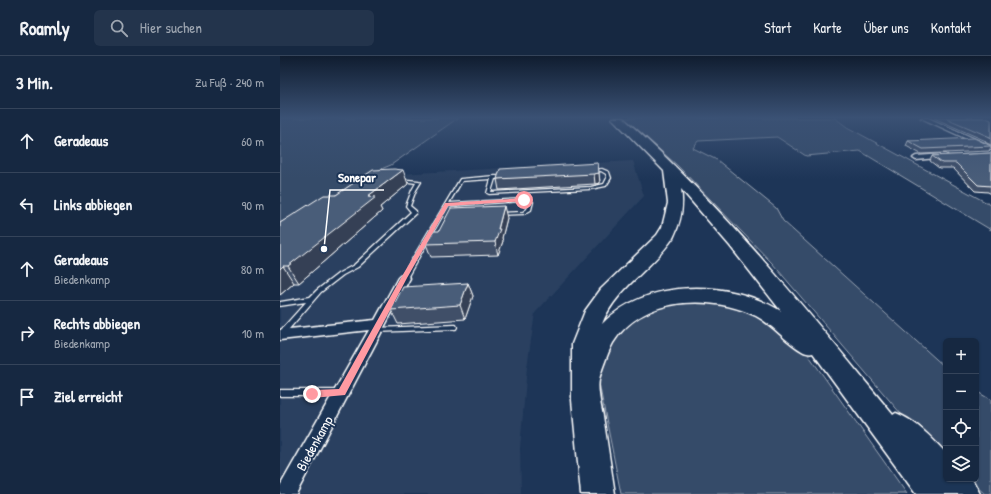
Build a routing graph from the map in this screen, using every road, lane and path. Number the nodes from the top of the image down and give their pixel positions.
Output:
1 (638, 138) edge
2 (964, 138) edge
3 (990, 152) edge
4 (952, 156) edge
5 (916, 158) dead end
6 (671, 170) junction
7 (584, 171) edge
8 (509, 176) edge
9 (494, 178) junction
10 (392, 181) edge
11 (446, 204) junction
12 (495, 214) edge
13 (404, 278) joint
14 (312, 300) junction
15 (280, 304) edge
16 (377, 327) junction
17 (454, 327) dead end
18 (280, 335) edge
19 (838, 367) junction
20 (585, 380) junction
21 (342, 392) junction
22 (280, 393) edge
23 (869, 406) junction
24 (943, 473) edge
25 (952, 482) edge
26 (286, 494) edge
27 (598, 494) edge
28 (937, 494) edge
29 (963, 494) edge

1 - 6 highway
2 - 3 street
4 - 5 street
6 - 19 highway
6 - 20 highway
7 - 9 lane
8 - 9 lane
9 - 11 lane
10 - 14 lane
11 - 12 lane
11 - 13 lane
13 - 16 street, Biedenkamp
14 - 15 lane
14 - 18 lane
16 - 17 lane
16 - 18 street
16 - 21 street, Biedenkamp
19 - 20 highway
19 - 23 highway
20 - 27 highway
21 - 22 lane
21 - 26 street, Biedenkamp
23 - 24 highway
23 - 28 highway
25 - 29 highway

